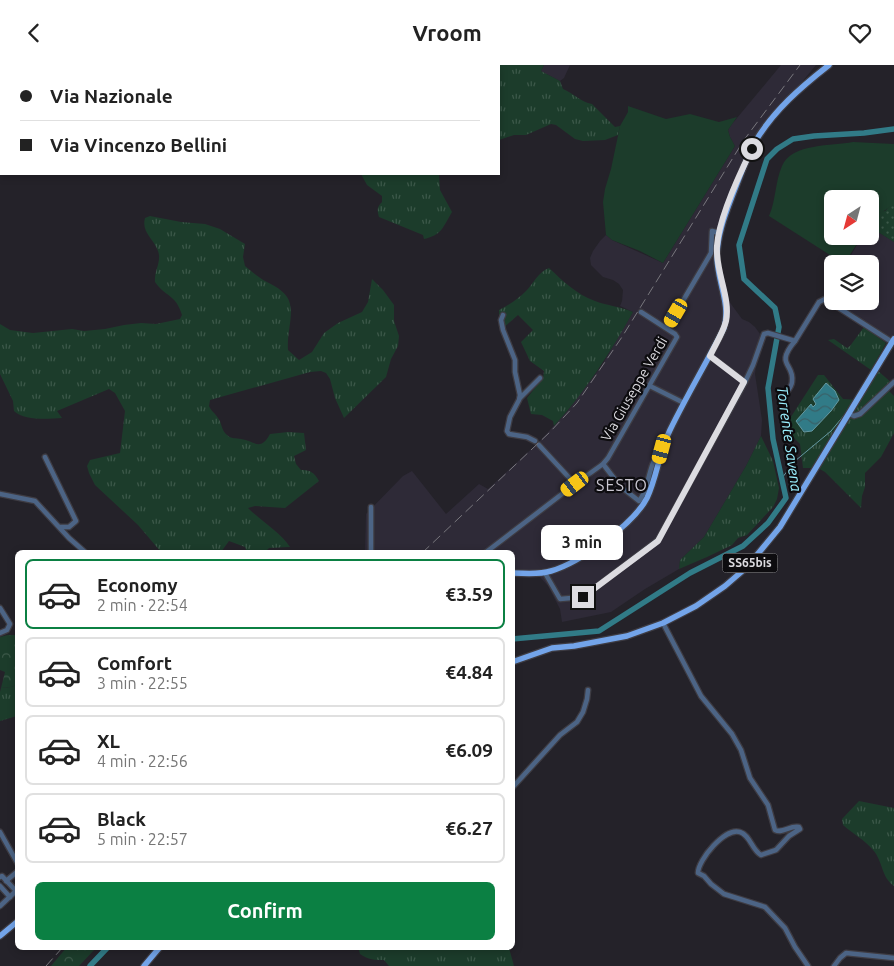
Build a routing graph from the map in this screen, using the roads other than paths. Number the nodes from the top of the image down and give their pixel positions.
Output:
1 (829, 65) edge
2 (719, 233) junction
3 (641, 312) dead end
4 (503, 315) dead end
5 (667, 329) junction
6 (795, 341) junction
7 (893, 341) edge
8 (710, 356) junction
9 (540, 378) dead end
10 (744, 382) junction
11 (894, 382) edge
12 (650, 386) junction
13 (520, 398) junction
14 (785, 398) dead end
15 (684, 403) junction
16 (848, 414) junction
17 (535, 441) dead end
18 (539, 445) dead end
19 (662, 449) junction
20 (45, 457) dead end
21 (603, 464) junction
22 (575, 484) junction
23 (0, 494) edge
24 (371, 507) dead end
25 (60, 527) junction
26 (83, 550) edge
27 (371, 550) edge
28 (489, 550) edge
29 (515, 573) edge
30 (545, 573) junction
31 (0, 608) edge
32 (663, 623) junction
33 (0, 633) edge
34 (515, 661) edge
35 (588, 690) dead end
36 (515, 785) edge
37 (0, 833) edge
38 (15, 860) edge
39 (15, 874) edge
40 (0, 877) edge
41 (6, 881) junction
42 (0, 886) edge
43 (15, 890) edge
44 (15, 892) edge
45 (10, 897) junction
46 (0, 906) edge
47 (15, 923) edge
48 (0, 935) edge
49 (157, 950) edge
50 (894, 958) edge
51 (144, 966) edge
52 (808, 966) edge
53 (834, 966) edge

1 - 2 main road
2 - 5 street
2 - 8 main road
3 - 5 street, Via Giuseppe Verdi
4 - 13 street
5 - 12 street, Via Giuseppe Verdi
6 - 7 street
6 - 10 street
6 - 14 street
7 - 16 main road, SS65bis
8 - 10 street
8 - 15 main road
9 - 13 street
10 - 30 street
11 - 16 street
12 - 15 street
12 - 21 street, Via Giuseppe Verdi
13 - 17 street
15 - 19 main road
16 - 32 main road, SS65bis
18 - 22 street
19 - 21 street
19 - 30 main road
20 - 25 street
21 - 22 street
22 - 28 street
23 - 25 street
24 - 27 street
25 - 26 street
29 - 30 main road
31 - 33 street
32 - 34 main road, SS65bis
32 - 52 street
35 - 36 street
37 - 38 street
39 - 41 street
40 - 41 street
41 - 43 street
42 - 45 street
44 - 45 street
45 - 46 street
47 - 48 main road
49 - 51 main road
50 - 53 street

